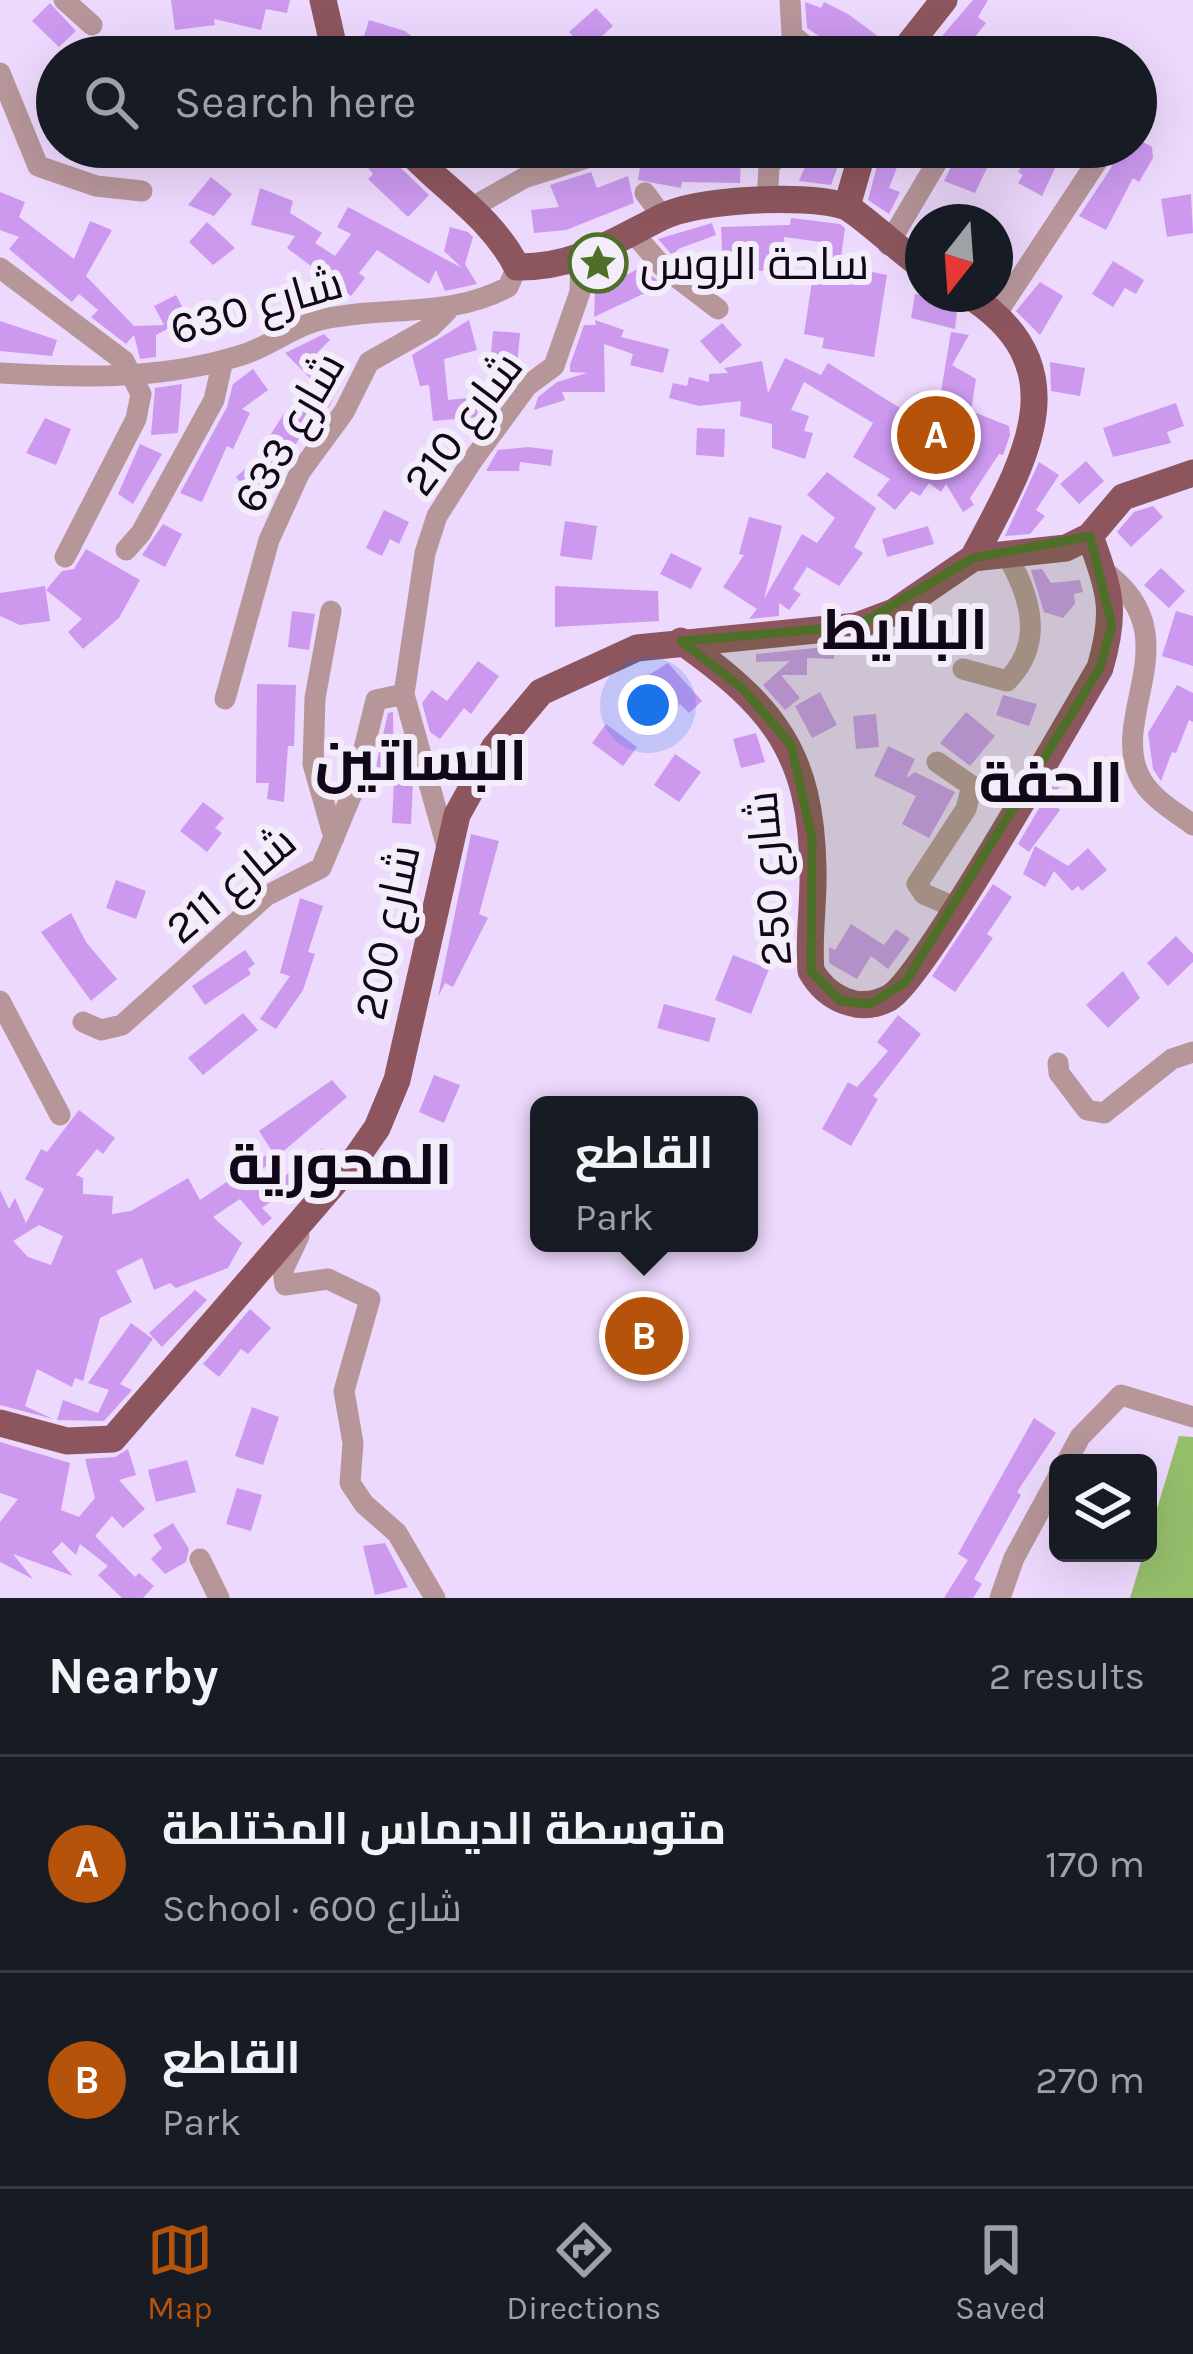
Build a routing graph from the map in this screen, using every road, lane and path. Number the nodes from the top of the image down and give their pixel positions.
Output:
1 (64, 0) edge
2 (323, 0) edge
3 (790, 0) edge
4 (944, 0) edge
5 (92, 26) dead end
6 (331, 36) edge
7 (793, 36) edge
8 (916, 36) edge
9 (0, 73) edge
10 (36, 152) edge
11 (43, 168) edge
12 (428, 168) edge
13 (555, 168) edge
14 (769, 168) edge
15 (858, 168) edge
16 (934, 168) edge
17 (1093, 168) edge
18 (142, 191) dead end
19 (645, 193) dead end
20 (767, 201) junction
21 (847, 206) junction
22 (471, 208) junction
23 (663, 217) junction
24 (635, 235) junction
25 (888, 245) junction
26 (905, 256) edge
27 (581, 259) junction
28 (517, 267) junction
29 (0, 268) edge
30 (718, 309) dead end
31 (448, 310) junction
32 (997, 313) joint
33 (223, 360) junction
34 (0, 373) edge
35 (136, 378) junction
36 (1193, 473) edge
37 (1090, 536) junction
38 (126, 550) dead end
39 (1006, 554) junction
40 (64, 556) dead end
41 (974, 558) junction
42 (1102, 570) junction
43 (331, 610) dead end
44 (682, 641) junction
45 (963, 669) dead end
46 (404, 694) junction
47 (225, 699) dead end
48 (937, 762) dead end
49 (1193, 825) edge
50 (334, 838) junction
51 (446, 844) junction
52 (954, 908) junction
53 (0, 1001) edge
54 (83, 1022) dead end
55 (1193, 1052) edge
56 (1058, 1063) dead end
57 (60, 1115) dead end
58 (307, 1219) junction
59 (1193, 1417) edge
60 (0, 1423) edge
61 (1071, 1454) edge
62 (1049, 1494) edge
63 (200, 1559) dead end
64 (220, 1598) edge
65 (435, 1598) edge
66 (1000, 1598) edge

1 - 5 street
2 - 6 main road
3 - 7 street
4 - 8 main road
9 - 10 street
11 - 18 street
12 - 22 main road
13 - 22 street
14 - 20 street
15 - 21 main road
16 - 25 street
17 - 32 street
19 - 23 street
20 - 21 main road
20 - 23 main road
21 - 25 main road
22 - 28 main road
23 - 24 main road
24 - 27 main road
24 - 30 street
25 - 26 main road
27 - 28 main road
27 - 46 street, شارع 210
28 - 31 street, شارع 630
29 - 35 street
31 - 33 street, شارع 630
31 - 47 street, شارع 633
32 - 41 main road
33 - 35 street, شارع 630
33 - 38 street
34 - 35 street, شارع 630
35 - 40 street
36 - 37 main road
37 - 39 main road, شارع 200
37 - 42 main road, شارع 250
39 - 41 main road, شارع 200
39 - 45 street
41 - 44 main road, شارع 200
42 - 49 street
42 - 52 main road, شارع 250
43 - 50 street
44 - 51 main road, شارع 200
44 - 52 main road, شارع 250
46 - 50 street, شارع 211
46 - 51 street, شارع 210
48 - 52 street
50 - 54 street, شارع 211
51 - 58 main road, شارع 200
53 - 57 street
55 - 56 street
58 - 60 main road, شارع 200
58 - 65 street
59 - 61 street
62 - 66 street
63 - 64 street

